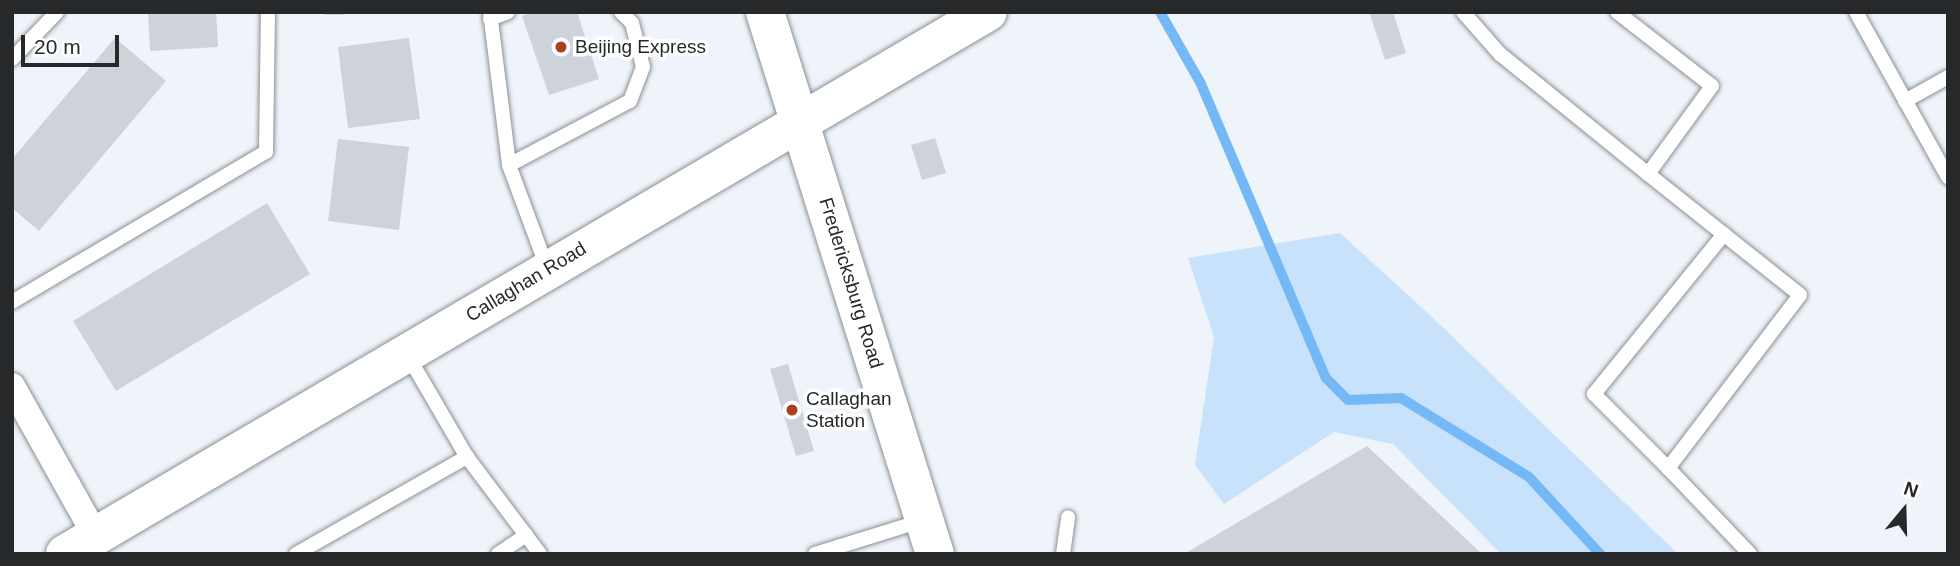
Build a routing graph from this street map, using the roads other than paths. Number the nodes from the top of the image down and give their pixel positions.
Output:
1 (57, 12) edge
2 (268, 12) edge
3 (508, 12) edge
4 (621, 12) edge
5 (765, 12) edge
6 (988, 12) edge
7 (1463, 12) edge
8 (1617, 12) edge
9 (1856, 12) edge
10 (490, 16) edge
11 (12, 59) edge
12 (1948, 78) edge
13 (1905, 101) junction
14 (800, 120) junction
15 (509, 165) junction
16 (1648, 174) junction
17 (1948, 177) edge
18 (1724, 234) junction
19 (547, 269) junction
20 (12, 302) edge
21 (406, 353) junction
22 (12, 386) edge
23 (467, 457) junction
24 (1668, 468) junction
25 (1068, 517) dead end
26 (526, 536) junction
27 (930, 536) edge
28 (81, 545) edge
29 (296, 554) edge
30 (498, 554) edge
31 (540, 554) edge
32 (815, 554) edge
33 (1063, 554) edge
34 (1750, 554) edge

1 - 11 lane
2 - 20 lane
3 - 10 lane
4 - 15 lane
5 - 14 main road, Fredericksburg Road
6 - 14 main road, Callaghan Road
7 - 16 lane
8 - 16 lane
9 - 13 lane
10 - 15 lane
12 - 13 lane
13 - 17 lane
14 - 19 main road, Callaghan Road
14 - 27 main road, Fredericksburg Road
15 - 19 lane
16 - 18 lane
18 - 24 lane
18 - 24 lane
19 - 21 main road, Callaghan Road
21 - 23 lane
21 - 28 main road, Callaghan Road
22 - 28 street
23 - 26 lane
23 - 29 lane
24 - 34 lane
25 - 33 lane
26 - 30 lane
26 - 31 lane
27 - 32 lane

